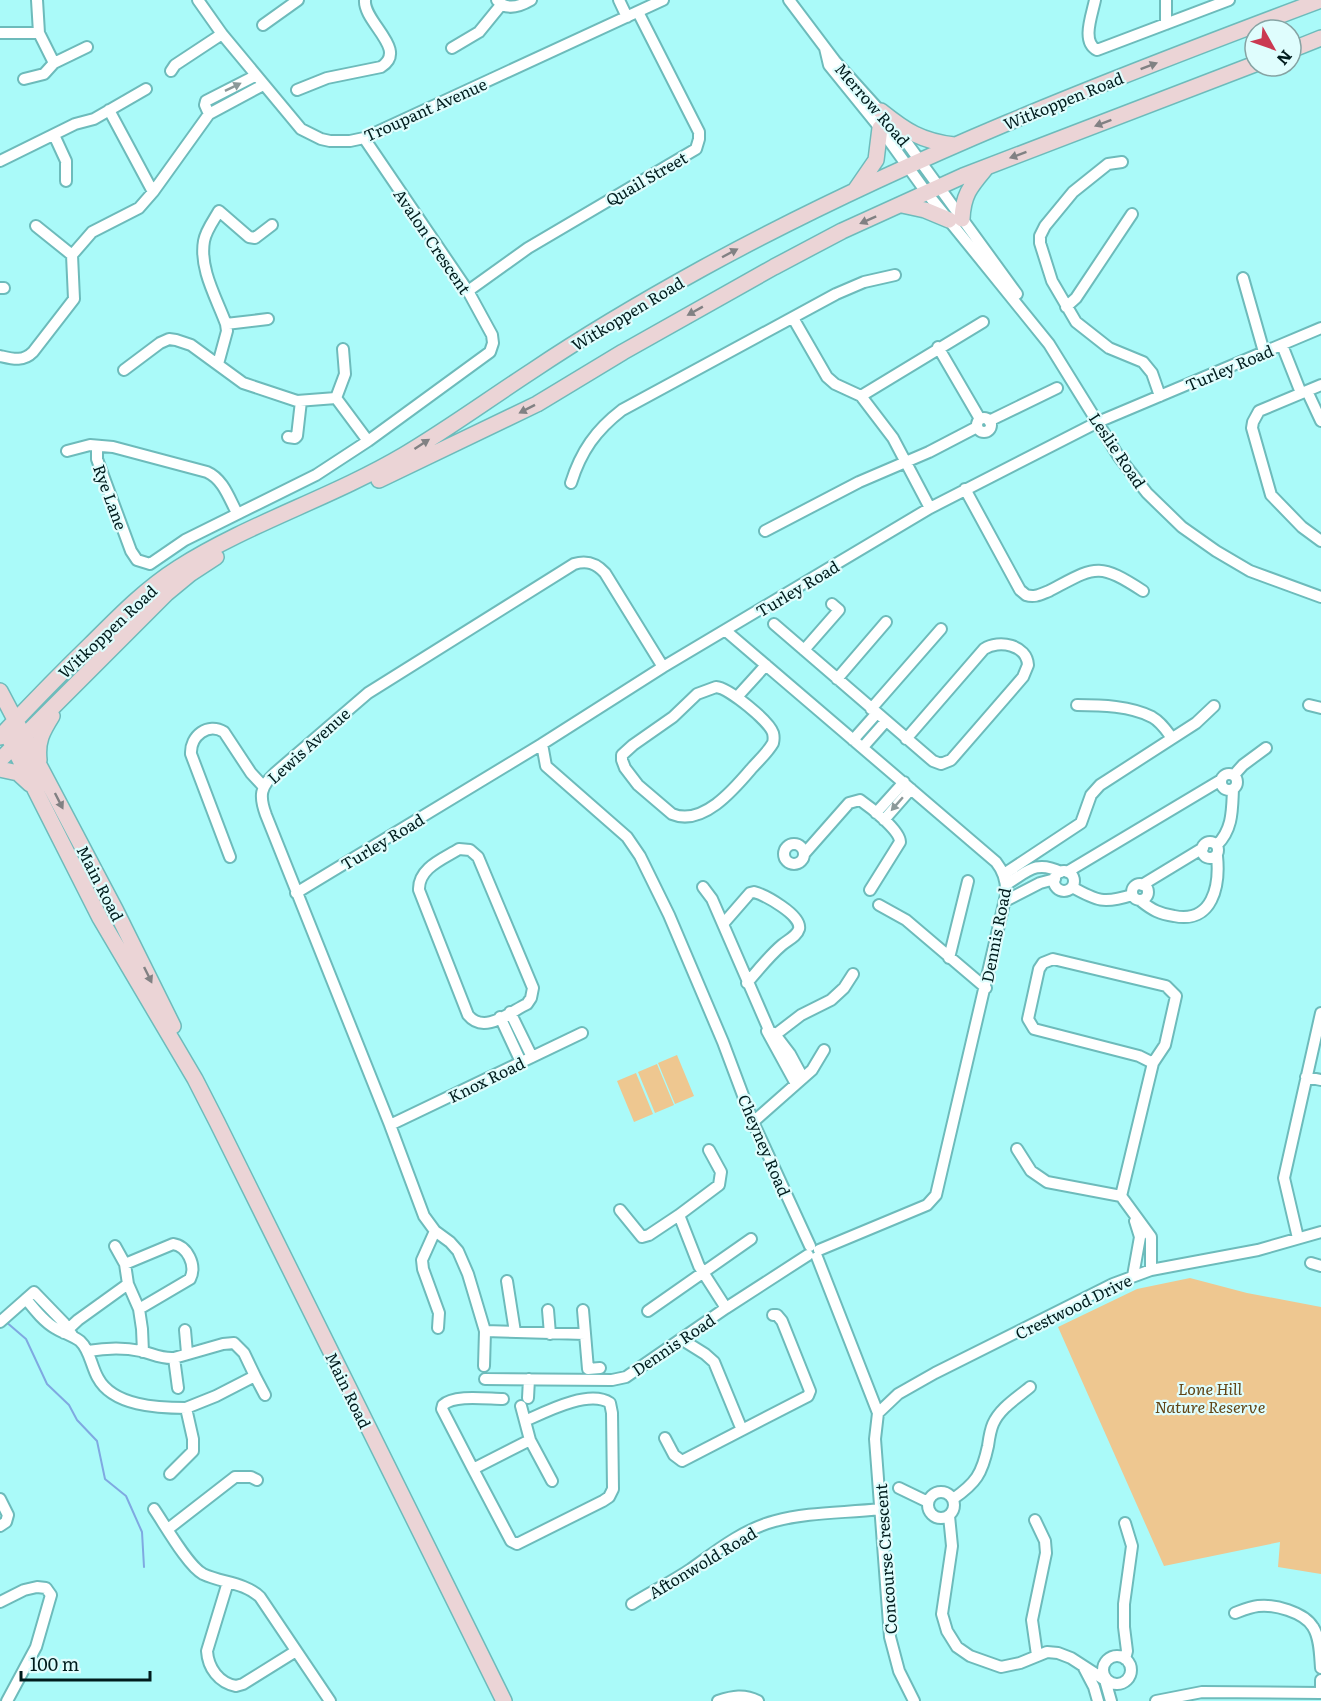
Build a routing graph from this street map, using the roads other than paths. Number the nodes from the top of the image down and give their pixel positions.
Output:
1 (37, 0) edge
2 (198, 0) edge
3 (298, 0) edge
4 (366, 0) edge
5 (531, 0) edge
6 (619, 0) edge
7 (663, 0) edge
8 (789, 0) edge
9 (1095, 0) edge
10 (1166, 0) edge
11 (1229, 0) edge
12 (1321, 0) edge
13 (499, 3) edge
14 (638, 12) junction
15 (627, 17) junction
16 (1167, 24) junction
17 (264, 25) dead end
18 (2, 33) dead end
19 (39, 33) junction
20 (222, 34) junction
21 (1321, 38) edge
22 (1303, 45) edge
23 (87, 47) dead end
24 (452, 48) dead end
25 (825, 48) junction
26 (54, 63) junction
27 (1243, 69) edge
28 (171, 71) dead end
29 (255, 76) junction
30 (24, 79) dead end
31 (263, 85) junction
32 (146, 89) dead end
33 (297, 90) dead end
34 (109, 110) junction
35 (881, 111) junction
36 (209, 114) junction
37 (880, 128) junction
38 (54, 135) junction
39 (364, 138) junction
40 (954, 145) junction
41 (0, 161) edge
42 (1122, 162) dead end
43 (914, 164) junction
44 (988, 166) junction
45 (66, 181) dead end
46 (856, 189) junction
47 (933, 189) junction
48 (153, 192) junction
49 (902, 205) junction
50 (1132, 214) dead end
51 (955, 220) junction
52 (272, 225) dead end
53 (36, 226) dead end
54 (72, 255) junction
55 (895, 275) dead end
56 (1243, 278) dead end
57 (468, 291) junction
58 (1066, 307) junction
59 (793, 318) junction
60 (267, 320) dead end
61 (983, 322) dead end
62 (226, 324) junction
63 (1321, 328) edge
64 (1282, 345) junction
65 (493, 347) joint
66 (938, 347) junction
67 (342, 348) dead end
68 (1264, 352) junction
69 (0, 356) edge
70 (218, 364) junction
71 (124, 370) dead end
72 (1321, 385) edge
73 (1057, 388) dead end
74 (1304, 392) junction
75 (861, 396) junction
76 (1160, 396) junction
77 (336, 398) junction
78 (301, 401) junction
79 (1321, 421) edge
80 (1098, 422) junction
81 (982, 423) junction
82 (288, 437) dead end
83 (368, 441) junction
84 (97, 447) junction
85 (67, 451) dead end
86 (906, 461) junction
87 (571, 483) dead end
88 (965, 489) junction
89 (930, 508) junction
90 (237, 513) junction
91 (765, 531) dead end
92 (1321, 541) edge
93 (1143, 591) dead end
94 (1321, 597) edge
95 (832, 604) dead end
96 (886, 622) dead end
97 (774, 624) dead end
98 (941, 629) dead end
99 (726, 631) junction
100 (804, 650) junction
101 (769, 667) junction
102 (663, 668) junction
103 (837, 679) junction
104 (70, 688) junction
105 (0, 691) edge
106 (740, 699) junction
107 (1077, 705) dead end
108 (1309, 705) dead end
109 (1214, 706) dead end
110 (1321, 708) edge
111 (878, 714) junction
112 (5, 728) edge
113 (1172, 738) junction
114 (906, 739) junction
115 (853, 740) junction
116 (18, 741) junction
117 (542, 744) junction
118 (863, 747) junction
119 (1266, 748) dead end
120 (0, 760) edge
121 (39, 763) junction
122 (0, 769) edge
123 (1234, 775) junction
124 (1221, 780) junction
125 (263, 786) junction
126 (907, 786) junction
127 (34, 788) junction
128 (1233, 789) junction
129 (880, 816) junction
130 (1217, 850) junction
131 (804, 854) dead end
132 (230, 856) dead end
133 (1028, 872) junction
134 (1061, 874) junction
135 (1005, 879) junction
136 (968, 881) dead end
137 (1033, 886) junction
138 (703, 887) dead end
139 (1072, 887) junction
140 (870, 891) dead end
141 (296, 892) junction
142 (1137, 898) junction
143 (1005, 901) junction
144 (879, 905) dead end
145 (723, 924) junction
146 (949, 958) junction
147 (853, 974) dead end
148 (747, 982) junction
149 (986, 988) junction
150 (1321, 1013) edge
151 (505, 1015) junction
152 (582, 1034) dead end
153 (772, 1034) junction
154 (824, 1050) dead end
155 (532, 1057) junction
156 (521, 1062) junction
157 (1153, 1063) junction
158 (1306, 1077) junction
159 (195, 1079) junction
160 (1321, 1080) edge
161 (799, 1081) junction
162 (753, 1122) junction
163 (390, 1125) junction
164 (1017, 1149) dead end
165 (709, 1150) dead end
166 (1121, 1196) junction
167 (1129, 1207) junction
168 (620, 1210) dead end
169 (679, 1215) junction
170 (435, 1231) junction
171 (1321, 1233) edge
172 (1298, 1238) junction
173 (751, 1239) dead end
174 (115, 1246) dead end
175 (813, 1252) junction
176 (125, 1264) junction
177 (1150, 1270) junction
178 (703, 1273) junction
179 (1133, 1276) junction
180 (507, 1281) dead end
181 (128, 1284) junction
182 (726, 1308) junction
183 (138, 1309) junction
184 (548, 1310) dead end
185 (583, 1310) dead end
186 (648, 1311) dead end
187 (773, 1315) dead end
188 (0, 1323) edge
189 (438, 1328) dead end
190 (185, 1330) dead end
191 (485, 1331) junction
192 (68, 1332) junction
193 (515, 1332) junction
194 (550, 1334) junction
195 (585, 1334) junction
196 (681, 1339) junction
197 (88, 1351) junction
198 (143, 1352) junction
199 (187, 1353) junction
200 (174, 1358) junction
201 (484, 1366) dead end
202 (600, 1368) dead end
203 (255, 1376) junction
204 (485, 1379) dead end
205 (525, 1379) junction
206 (1030, 1387) dead end
207 (178, 1388) dead end
208 (265, 1395) dead end
209 (503, 1399) dead end
210 (524, 1407) junction
211 (186, 1408) junction
212 (878, 1413) junction
213 (742, 1430) junction
214 (665, 1438) dead end
215 (530, 1440) junction
216 (473, 1469) junction
217 (170, 1474) dead end
218 (257, 1480) dead end
219 (552, 1481) dead end
220 (899, 1488) dead end
221 (0, 1499) edge
222 (953, 1499) junction
223 (928, 1502) junction
224 (154, 1509) dead end
225 (880, 1509) junction
226 (949, 1516) junction
227 (1035, 1521) dead end
228 (1125, 1523) dead end
229 (0, 1526) edge
230 (168, 1529) junction
231 (228, 1582) junction
232 (0, 1602) edge
233 (632, 1604) dead end
234 (1235, 1613) dead end
235 (296, 1651) junction
236 (1037, 1655) junction
237 (1125, 1659) junction
238 (1083, 1666) junction
239 (1321, 1668) edge
240 (1106, 1679) junction
241 (1321, 1680) edge
242 (1321, 1693) edge
243 (1240, 1696) edge
244 (1275, 1696) edge
245 (7, 1701) edge
246 (330, 1701) edge
247 (504, 1701) edge
248 (718, 1701) edge
249 (758, 1701) edge
250 (914, 1701) edge
251 (1098, 1701) edge
252 (1111, 1701) edge
253 (1156, 1701) edge

1 - 19 street
2 - 20 street, Troupant Avenue
3 - 17 street
4 - 33 street
5 - 13 street
6 - 15 street
7 - 14 street, Troupant Avenue
8 - 25 street, Merrow Road
9 - 16 street
10 - 16 street
11 - 16 street
40 -> 12 main road, Witkoppen Road
13 - 24 street
14 - 15 street, Troupant Avenue
14 - 57 street, Quail Street
15 - 39 street, Troupant Avenue
18 - 19 street
19 - 26 street
20 - 28 street
20 - 29 street, Troupant Avenue
21 - 22 main road
23 - 26 street
25 - 35 street, Merrow Road
25 - 37 street, Merrow Road
26 - 30 street
27 -> 44 main road, Witkoppen Road
29 - 31 street, Troupant Avenue
36 -> 29 street
31 - 36 street
31 - 39 street, Troupant Avenue
32 - 34 street
34 - 38 street
34 - 48 street
35 - 40 main road
35 - 43 street, Merrow Road
36 - 48 street
37 - 43 street, Merrow Road
37 - 46 main road
38 - 41 street
38 - 45 street
39 - 57 street, Avalon Crescent
40 - 43 main road, Witkoppen Road
42 - 58 street
43 - 46 main road, Witkoppen Road
43 - 47 street, Leslie Road
44 - 47 main road, Witkoppen Road
44 - 51 main road
112 -> 46 main road, Witkoppen Road
47 - 49 main road, Witkoppen Road
47 - 51 street, Leslie Road
48 - 54 street
49 - 51 main road
49 -> 104 main road, Witkoppen Road
50 - 58 street
51 - 80 street, Leslie Road
52 - 62 street
53 - 54 street
54 - 69 street
55 - 59 street
56 - 68 street
57 - 65 street, Avalon Crescent
58 - 76 street
59 - 75 street
59 - 87 street
60 - 62 street
61 - 66 street
62 - 70 street
63 - 64 street, Turley Road
64 - 68 street, Turley Road
64 - 74 street
65 - 83 street, Rye Lane
66 - 75 street
66 - 81 street
67 - 77 street
68 - 76 street, Turley Road
70 - 71 street
70 - 78 street
72 - 74 street
73 - 81 street
74 - 79 street
74 - 92 street
75 - 86 street
76 - 80 street, Turley Road
77 - 78 street
77 - 83 street
78 - 82 street
80 - 88 street, Turley Road
80 - 94 street, Leslie Road
81 - 86 street
83 - 90 street, Rye Lane
84 - 85 street
84 - 90 street, Rye Lane
84 - 90 street, Rye Lane
86 - 89 street
86 - 91 street
88 - 89 street, Turley Road
88 - 93 street
89 - 99 street, Turley Road
95 - 100 street
96 - 103 street
97 - 100 street
98 - 111 street
99 - 101 street, Dennis Road
99 - 102 street, Turley Road
100 - 103 street
101 - 106 street
101 - 115 street, Dennis Road
102 - 117 street, Turley Road
102 - 125 street, Lewis Avenue
103 - 111 street
104 - 116 main road, Witkoppen Road
104 - 121 main road
105 - 112 main road, Main Road
106 - 106 street
107 - 113 street
108 - 110 street
109 - 113 street
111 - 114 street
111 - 115 street
111 - 118 street
112 - 116 main road, Main Road
113 - 135 street
114 - 114 street
115 - 118 street, Dennis Road
116 - 120 main road, Witkoppen Road
116 - 121 main road, Main Road
116 - 127 main road, Main Road
117 - 141 street, Turley Road
117 - 162 street, Cheyney Road
118 - 126 street, Dennis Road
119 - 123 street
121 -> 159 main road, Main Road
122 - 127 main road
123 - 124 street
123 - 128 street
124 - 128 street
124 - 134 street
125 - 132 street
125 - 141 street, Lewis Avenue
126 - 129 street
126 - 135 street, Dennis Road
127 - 159 main road, Main Road
128 - 130 street
129 - 131 street
129 - 140 street
130 - 142 street
130 - 142 street
133 - 134 street
133 - 135 street
133 - 137 street
134 - 137 street
134 - 139 street
134 - 139 street
135 - 143 street, Dennis Road
136 - 146 street
137 - 143 street
138 - 145 street
139 - 142 street
141 - 163 street, Lewis Avenue
143 - 149 street, Dennis Road
144 - 146 street
145 - 148 street
145 - 148 street
146 - 149 street
147 - 153 street
148 - 153 street
149 - 175 street, Dennis Road
150 - 158 street
151 - 151 street
151 - 155 street
151 - 156 street
152 - 155 street, Knox Road
153 - 161 street
154 - 161 street
155 - 156 street, Knox Road
156 - 163 street, Knox Road
157 - 157 street
157 - 166 street
158 - 160 street
158 - 172 street
159 - 247 main road, Main Road
161 - 162 street
162 - 175 street, Cheyney Road
163 - 170 street, Lewis Avenue
164 - 166 street
165 - 169 street
166 - 167 street
167 - 177 street
167 - 179 street
168 - 169 street
169 - 178 street
170 - 189 street
170 - 191 street, Lewis Avenue
171 - 172 street, Crestwood Drive
172 - 177 street, Crestwood Drive
173 - 178 street
174 - 176 street
175 - 182 street, Dennis Road
175 - 212 street, Cheyney Road
176 - 181 street
176 - 183 street
177 - 179 street, Crestwood Drive
178 - 182 street
178 - 186 street
179 - 212 street, Crestwood Drive
180 - 193 street
181 - 183 street
181 - 192 street
182 - 196 street, Dennis Road
183 - 198 street
184 - 194 street
185 - 195 street
187 - 213 street
188 - 192 street
190 - 199 street
191 - 193 street
191 - 201 street, Lewis Avenue
192 - 197 street
193 - 194 street
194 - 195 street
195 - 202 street
196 - 205 street, Dennis Road
196 - 213 street
197 - 198 street
197 - 211 street
198 - 200 street
199 - 200 street
199 - 203 street
200 - 207 street
203 - 208 street
203 - 211 street
204 - 205 street, Dennis Road
205 - 210 street
206 - 222 street
209 - 216 street
210 - 215 street
210 - 216 street
211 - 217 street
212 - 225 street, Concourse Crescent
213 - 214 street
215 - 216 street
215 - 219 street
218 - 230 street
220 - 223 street
221 - 229 street
222 - 223 street
222 - 226 street
223 - 226 street
224 - 230 street
225 - 233 street, Aftonwold Road
225 - 250 street, Concourse Crescent
226 - 236 street
227 - 236 street
228 - 237 street
230 - 231 street
231 - 235 street
231 - 235 street
232 - 245 street
234 - 239 street
235 - 246 street
236 - 238 street
237 - 240 street
237 - 240 street
238 - 240 street
238 - 251 street
240 - 252 street
241 - 242 street
242 - 244 street
243 - 244 street
243 - 253 street
248 - 249 street

